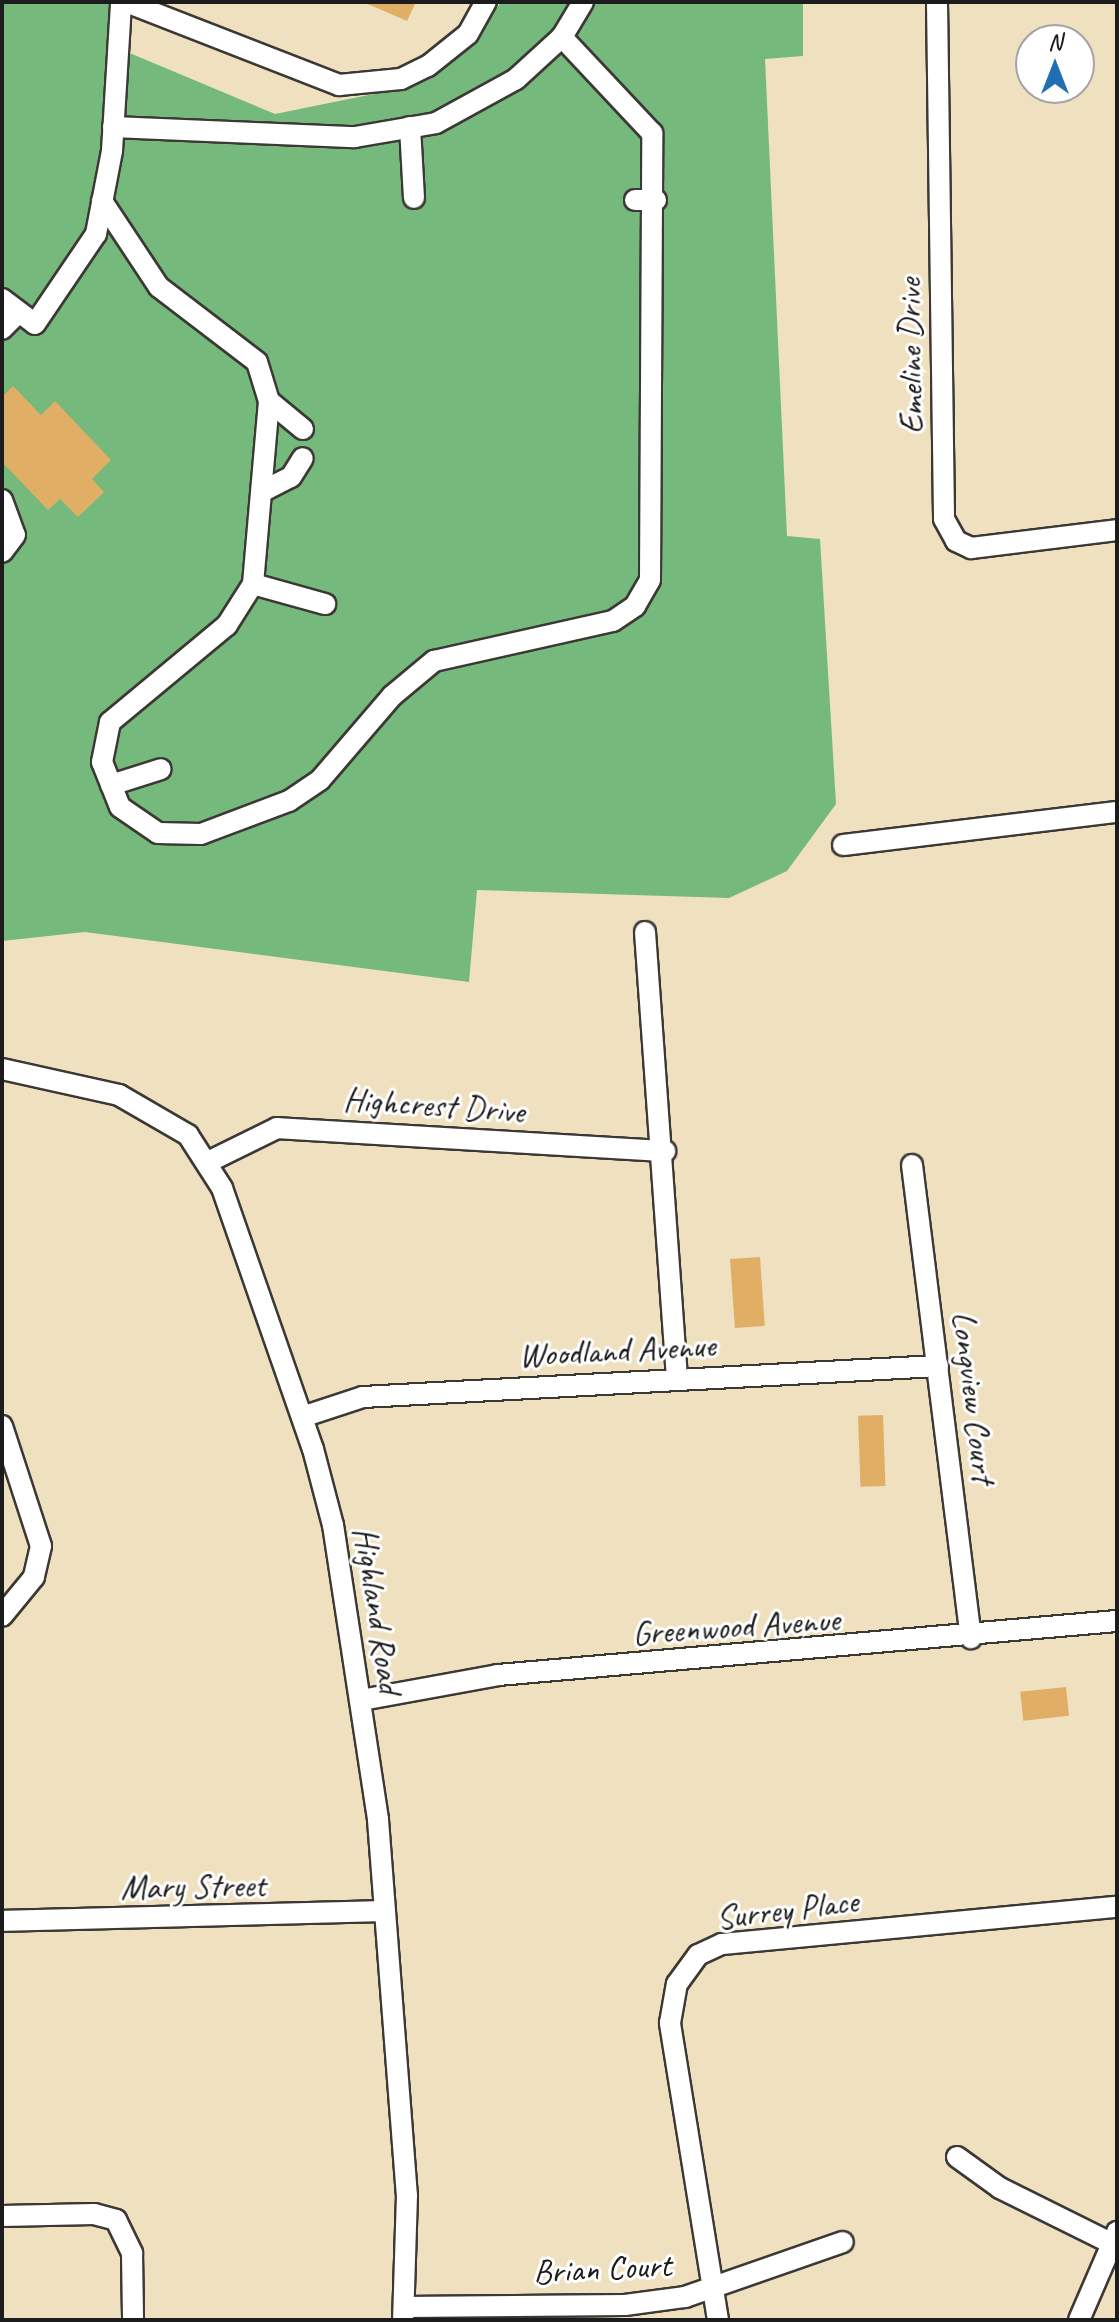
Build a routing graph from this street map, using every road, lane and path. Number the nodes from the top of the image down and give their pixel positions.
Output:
1 (123, 2) edge
2 (486, 2) edge
3 (583, 2) edge
4 (937, 2) edge
5 (562, 37) junction
6 (113, 127) junction
7 (410, 127) junction
8 (414, 198) dead end
9 (635, 200) dead end
10 (656, 200) junction
11 (102, 201) junction
12 (2, 299) edge
13 (19, 312) junction
14 (2, 329) edge
15 (269, 401) junction
16 (303, 429) dead end
17 (303, 458) dead end
18 (265, 490) junction
19 (2, 500) edge
20 (1117, 530) edge
21 (2, 552) edge
22 (253, 584) junction
23 (325, 604) dead end
24 (161, 769) dead end
25 (111, 785) junction
26 (1117, 812) edge
27 (843, 845) dead end
28 (645, 932) dead end
29 (2, 1069) edge
30 (665, 1151) junction
31 (208, 1162) junction
32 (912, 1165) dead end
33 (938, 1366) junction
34 (677, 1380) junction
35 (302, 1417) junction
36 (2, 1426) edge
37 (2, 1616) edge
38 (1117, 1621) edge
39 (971, 1638) junction
40 (361, 1700) junction
41 (1117, 1907) edge
42 (385, 1911) junction
43 (2, 1921) edge
44 (957, 2157) dead end
45 (2, 2216) edge
46 (1114, 2237) edge
47 (843, 2242) dead end
48 (712, 2287) junction
49 (404, 2314) edge
50 (133, 2320) edge
51 (718, 2320) edge
52 (1079, 2320) edge

1 - 2 street
1 - 6 street
3 - 5 street
4 - 20 street, Emeline Drive
5 - 7 street
5 - 10 street
6 - 7 street
6 - 11 street
7 - 8 street
9 - 10 street
10 - 25 street
11 - 13 street
11 - 15 street
12 - 13 street
13 - 14 street
15 - 16 street
15 - 18 street
17 - 18 street
18 - 22 street
19 - 21 street
22 - 23 street
22 - 25 street
24 - 25 street
26 - 27 street
28 - 30 street
29 - 31 street, Highland Road
30 - 31 street, Highcrest Drive
30 - 34 street
31 - 35 street, Highland Road
32 - 33 street, Longview Court
33 - 34 street, Woodland Avenue
33 - 39 street, Longview Court
34 - 35 street, Woodland Avenue
35 - 40 street, Highland Road
36 - 37 street
38 - 39 street, Greenwood Avenue
39 - 40 street, Greenwood Avenue
40 - 42 street, Highland Road
41 - 48 street, Surrey Place
42 - 43 street, Mary Street
42 - 49 street, Highland Road
44 - 46 street
45 - 50 street
46 - 52 street
47 - 48 street, Brian Court
48 - 49 street, Brian Court
48 - 51 street, Surrey Place

